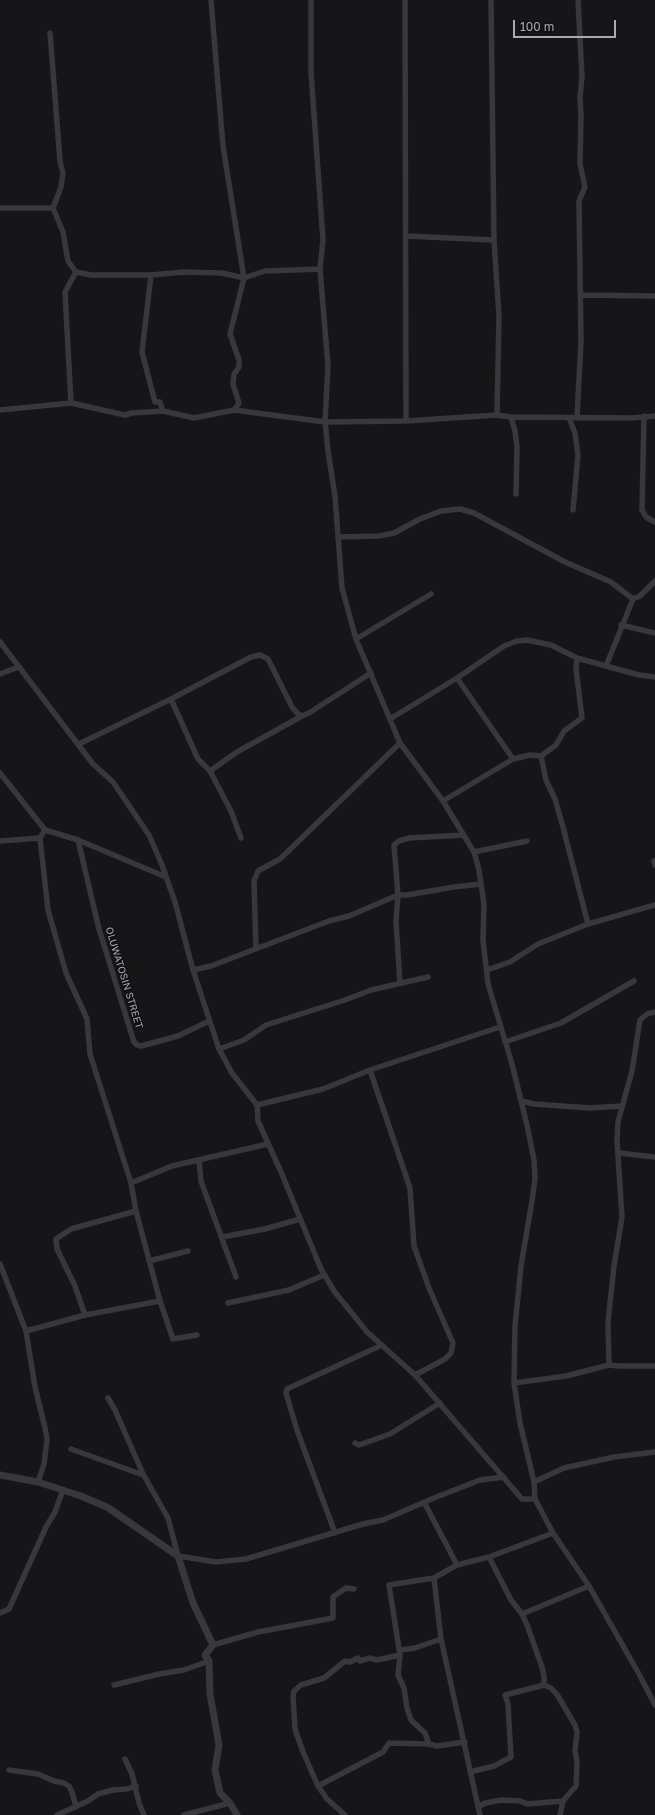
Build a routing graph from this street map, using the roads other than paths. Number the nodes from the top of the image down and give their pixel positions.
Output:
1 (211, 0) edge
2 (311, 0) edge
3 (405, 0) edge
4 (491, 0) edge
5 (578, 0) edge
6 (50, 33) dead end
7 (0, 208) edge
8 (53, 208) junction
9 (406, 236) junction
10 (494, 240) junction
11 (320, 269) junction
12 (76, 272) junction
13 (151, 275) junction
14 (244, 278) junction
15 (581, 295) junction
16 (655, 296) edge
17 (71, 403) junction
18 (0, 410) edge
19 (234, 410) junction
20 (163, 411) junction
21 (497, 415) junction
22 (644, 416) junction
23 (655, 416) edge
24 (511, 417) junction
25 (578, 417) junction
26 (569, 418) junction
27 (406, 421) junction
28 (325, 422) junction
29 (516, 494) dead end
30 (573, 510) dead end
31 (655, 522) edge
32 (338, 537) junction
33 (655, 581) edge
34 (432, 594) dead end
35 (633, 599) junction
36 (621, 625) junction
37 (655, 633) edge
38 (356, 639) junction
39 (0, 642) edge
40 (577, 658) junction
41 (606, 666) junction
42 (19, 667) junction
43 (371, 673) junction
44 (0, 674) edge
45 (655, 677) edge
46 (457, 678) junction
47 (171, 699) junction
48 (302, 716) junction
49 (390, 719) junction
50 (400, 743) junction
51 (79, 744) junction
52 (541, 756) junction
53 (513, 759) junction
54 (210, 771) junction
55 (0, 773) edge
56 (443, 801) junction
57 (45, 830) junction
58 (464, 835) junction
59 (40, 838) junction
60 (241, 838) dead end
61 (78, 840) junction
62 (527, 841) dead end
63 (0, 842) edge
64 (474, 852) junction
65 (166, 877) junction
66 (481, 884) junction
67 (398, 895) junction
68 (655, 905) edge
69 (588, 924) junction
70 (256, 949) junction
71 (193, 970) junction
72 (487, 970) junction
73 (428, 976) dead end
74 (634, 981) dead end
75 (400, 983) junction
76 (655, 1012) edge
77 (209, 1021) junction
78 (500, 1027) junction
79 (505, 1042) junction
80 (219, 1049) junction
81 (370, 1070) junction
82 (522, 1101) junction
83 (257, 1105) junction
84 (622, 1106) junction
85 (268, 1144) junction
86 (619, 1153) junction
87 (655, 1157) edge
88 (199, 1160) junction
89 (131, 1183) junction
90 (136, 1211) junction
91 (300, 1218) junction
92 (222, 1237) junction
93 (188, 1251) dead end
94 (149, 1262) junction
95 (0, 1264) edge
96 (324, 1275) junction
97 (236, 1277) dead end
98 (160, 1301) junction
99 (228, 1303) dead end
100 (85, 1315) junction
101 (26, 1331) junction
102 (197, 1335) dead end
103 (382, 1345) junction
104 (609, 1365) junction
105 (655, 1366) edge
106 (415, 1375) junction
107 (514, 1383) junction
108 (108, 1398) dead end
109 (440, 1404) junction
110 (355, 1443) dead end
111 (71, 1449) dead end
112 (655, 1452) edge
113 (0, 1475) edge
114 (143, 1475) junction
115 (504, 1477) junction
116 (38, 1482) junction
117 (534, 1482) junction
118 (63, 1490) junction
119 (535, 1499) junction
120 (424, 1502) junction
121 (553, 1532) junction
122 (335, 1533) junction
123 (178, 1556) junction
124 (489, 1557) junction
125 (457, 1565) junction
126 (434, 1578) junction
127 (589, 1586) junction
128 (354, 1589) dead end
129 (0, 1613) edge
130 (522, 1614) junction
131 (441, 1640) junction
132 (213, 1645) junction
133 (400, 1652) junction
134 (209, 1661) junction
135 (114, 1685) dead end
136 (544, 1685) junction
137 (655, 1705) edge
138 (465, 1742) junction
139 (429, 1744) junction
140 (125, 1759) dead end
141 (9, 1770) dead end
142 (470, 1772) junction
143 (136, 1786) junction
144 (318, 1786) junction
145 (564, 1801) junction
146 (230, 1803) junction
147 (76, 1807) junction
148 (478, 1807) junction
149 (58, 1815) edge
150 (144, 1815) edge
151 (184, 1815) edge
152 (237, 1815) edge
153 (344, 1815) edge
154 (480, 1815) edge
155 (560, 1815) edge

1 - 14 street
2 - 11 street
3 - 9 street
4 - 10 street
5 - 15 street
6 - 8 street
7 - 8 street
8 - 12 street
9 - 10 street
9 - 27 street
10 - 21 street
11 - 14 street
11 - 28 street
12 - 13 street
12 - 17 street
13 - 14 street
13 - 20 street
14 - 19 street
15 - 16 street
15 - 25 street
17 - 18 street
17 - 20 street
19 - 20 street
19 - 28 street
21 - 24 street
21 - 27 street
22 - 23 street
22 - 25 street
22 - 31 street
24 - 26 street
24 - 29 street
25 - 26 street
26 - 30 street
27 - 28 street
28 - 32 street
32 - 35 street
32 - 38 street
33 - 35 street
34 - 38 street
35 - 36 street
36 - 37 street
36 - 41 street
38 - 43 street
39 - 42 street
40 - 41 street
40 - 46 street
40 - 52 street
41 - 45 street
42 - 44 street
42 - 51 street
43 - 48 street
43 - 49 street
46 - 49 street
46 - 53 street
47 - 48 street
47 - 51 street
47 - 54 street
48 - 54 street
49 - 50 street
50 - 56 street
50 - 70 street
51 - 65 street
52 - 53 street
52 - 69 street
53 - 56 street
54 - 60 street
55 - 57 street
56 - 58 street
57 - 59 street
57 - 61 street
58 - 64 street
58 - 67 street
59 - 63 street
59 - 89 street
61 - 65 street
61 - 77 street, OLUWATOSIN STREET
62 - 64 street
64 - 66 street
65 - 71 street
66 - 67 street
66 - 72 street
67 - 70 street
67 - 75 street
68 - 69 street
69 - 72 street
70 - 71 street
71 - 77 street
72 - 78 street
73 - 75 street
74 - 79 street
75 - 80 street
76 - 84 street
77 - 80 street
78 - 79 street
78 - 81 street
79 - 82 street
80 - 83 street
81 - 83 street
81 - 106 street
82 - 84 street
82 - 107 street
83 - 85 street
84 - 86 street
85 - 88 street
85 - 91 street
86 - 87 street
86 - 104 street
88 - 89 street
88 - 92 street
89 - 90 street
90 - 94 street
90 - 100 street
91 - 92 street
91 - 96 street
92 - 97 street
93 - 94 street
94 - 98 street
95 - 101 street
96 - 99 street
96 - 103 street
98 - 100 street
98 - 102 street
100 - 101 street
101 - 116 street
103 - 106 street
103 - 122 street
104 - 105 street
104 - 107 street
106 - 109 street
107 - 117 street
108 - 114 street
109 - 110 street
109 - 115 street
111 - 114 street
112 - 117 street
113 - 116 street
114 - 123 street
115 - 119 street
115 - 120 street
116 - 118 street
117 - 119 street
118 - 123 street
118 - 129 street
119 - 121 street
120 - 122 street
120 - 125 street
121 - 124 street
121 - 127 street
122 - 123 street
123 - 132 street
124 - 125 street
124 - 130 street
125 - 126 street
126 - 131 street
126 - 133 street
127 - 130 street
127 - 137 street
128 - 132 street
130 - 136 street
131 - 133 street
131 - 138 street
132 - 134 street
133 - 139 street
133 - 144 street
134 - 135 street
134 - 146 street
136 - 142 street
136 - 145 street
138 - 139 street
138 - 142 street
139 - 144 street
140 - 143 street
141 - 147 street
142 - 148 street
143 - 147 street
143 - 150 street
144 - 153 street
145 - 148 street
145 - 155 street
146 - 151 street
146 - 152 street
147 - 149 street
148 - 154 street

